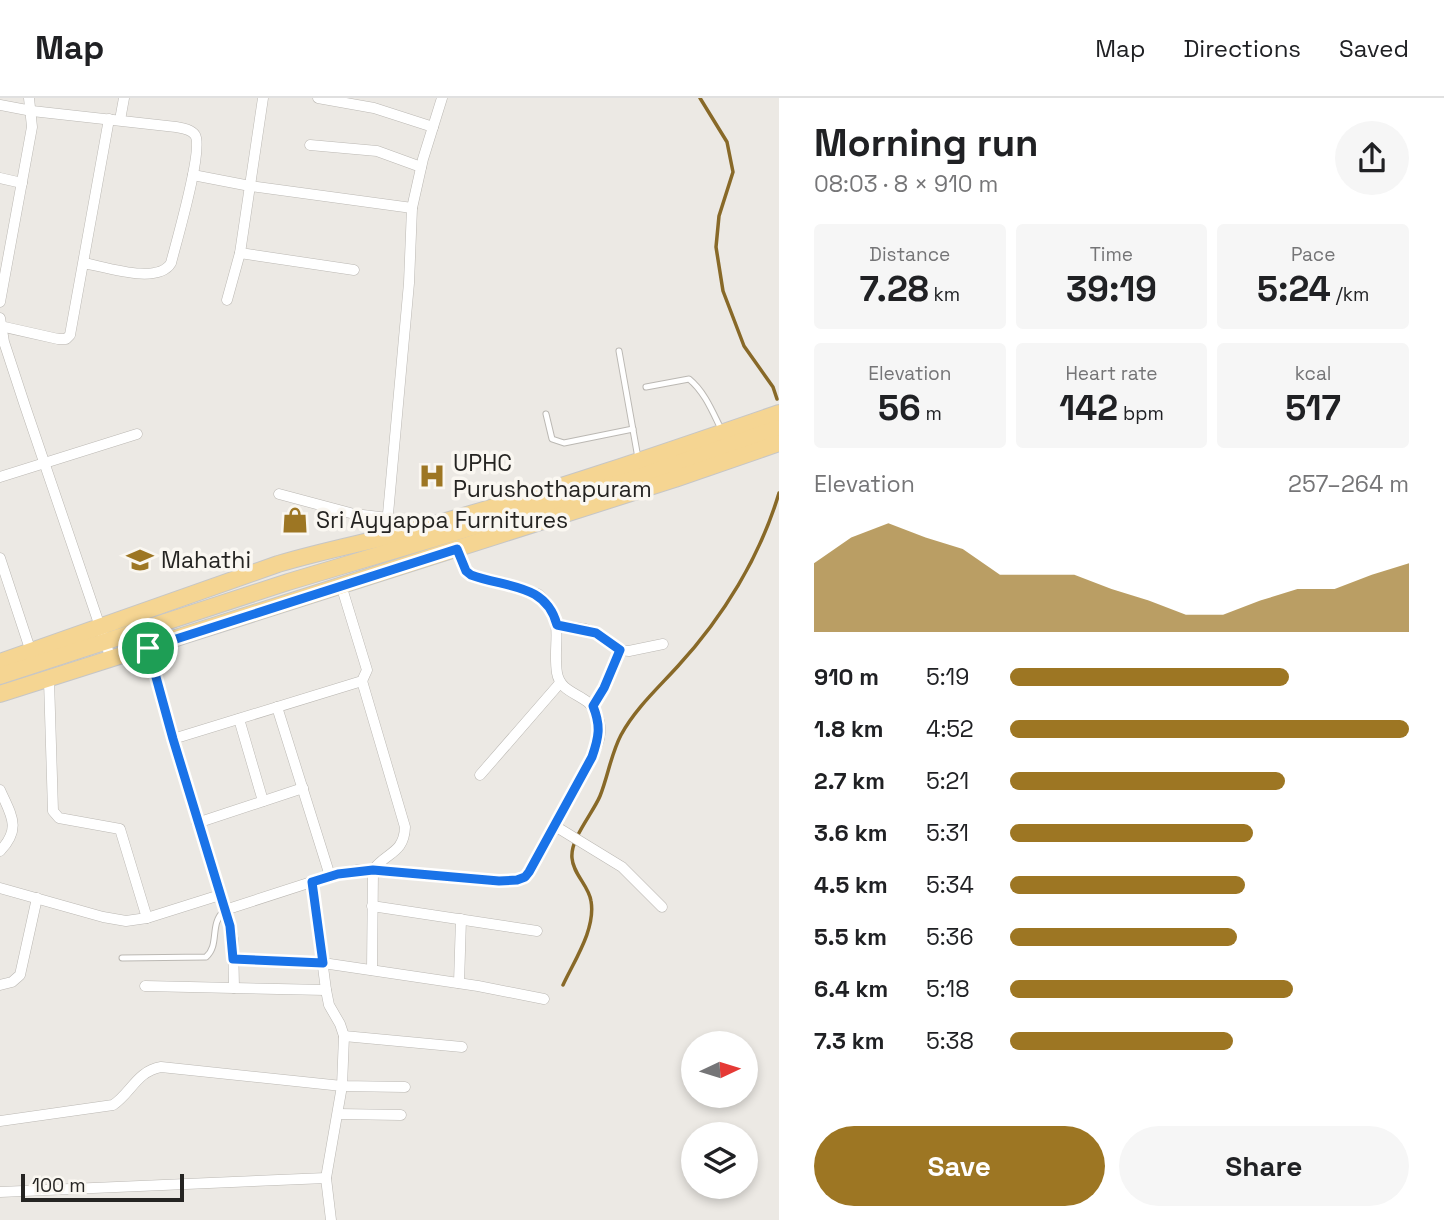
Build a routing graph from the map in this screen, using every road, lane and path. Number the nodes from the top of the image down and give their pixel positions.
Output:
1 (29, 98) edge
2 (124, 98) edge
3 (262, 98) edge
4 (318, 98) edge
5 (442, 98) edge
6 (346, 100) edge
7 (369, 102) edge
8 (0, 105) edge
9 (32, 111) junction
10 (115, 119) junction
11 (433, 127) junction
12 (310, 145) dead end
13 (421, 167) junction
14 (193, 175) junction
15 (0, 178) edge
16 (22, 183) junction
17 (250, 186) junction
18 (412, 208) junction
19 (5, 247) edge
20 (240, 253) junction
21 (85, 262) junction
22 (354, 270) dead end
23 (227, 300) dead end
24 (0, 302) edge
25 (0, 318) edge
26 (0, 326) edge
27 (619, 351) dead end
28 (646, 387) dead end
29 (779, 413) edge
30 (546, 414) dead end
31 (779, 428) edge
32 (633, 429) junction
33 (722, 432) junction
34 (137, 434) dead end
35 (779, 443) edge
36 (638, 460) junction
37 (44, 462) junction
38 (0, 477) edge
39 (279, 494) dead end
40 (388, 518) junction
41 (386, 536) junction
42 (457, 549) junction
43 (0, 558) edge
44 (341, 585) junction
45 (557, 625) junction
46 (103, 634) junction
47 (663, 644) dead end
48 (148, 648) junction
49 (620, 650) junction
50 (31, 652) junction
51 (111, 659) junction
52 (0, 662) edge
53 (0, 676) edge
54 (49, 680) junction
55 (362, 681) junction
56 (560, 683) junction
57 (0, 694) edge
58 (593, 706) junction
59 (277, 707) junction
60 (239, 719) junction
61 (173, 739) junction
62 (480, 775) dead end
63 (303, 788) junction
64 (0, 790) edge
65 (263, 801) junction
66 (198, 823) junction
67 (555, 826) junction
68 (0, 851) edge
69 (373, 870) junction
70 (330, 876) junction
71 (312, 882) junction
72 (0, 888) edge
73 (220, 895) junction
74 (37, 898) junction
75 (372, 906) junction
76 (662, 907) dead end
77 (225, 910) junction
78 (147, 918) junction
79 (461, 919) junction
80 (537, 931) dead end
81 (122, 958) dead end
82 (233, 959) junction
83 (323, 963) junction
84 (372, 970) junction
85 (459, 983) junction
86 (0, 985) edge
87 (145, 986) dead end
88 (234, 988) junction
89 (326, 990) junction
90 (544, 999) dead end
91 (344, 1036) junction
92 (461, 1047) dead end
93 (342, 1086) junction
94 (405, 1087) dead end
95 (338, 1114) junction
96 (401, 1115) dead end
97 (0, 1121) edge
98 (326, 1178) junction
99 (0, 1192) edge
100 (331, 1220) edge

1 - 9 street
2 - 10 street
3 - 17 street
4 - 6 street
5 - 11 street
6 - 7 street
7 - 11 street
8 - 9 street
9 - 10 street
9 - 16 street
10 - 14 street
10 - 21 street
11 - 13 street
12 - 13 street
13 - 18 street
14 - 17 street
14 - 21 street
15 - 16 street
16 - 19 street
17 - 18 street
17 - 20 street
18 - 40 street
19 - 24 street
20 - 22 street
20 - 23 street
21 - 26 street
25 - 26 street
26 - 37 street
27 - 32 lane
28 - 33 lane
29 - 33 main road
30 - 32 lane
31 - 46 main road
32 - 36 lane
33 - 36 main road
34 - 37 street
35 - 42 main road
36 - 41 main road
37 - 38 street
37 - 46 street
39 - 40 street
40 - 41 street
41 - 46 main road
42 - 44 main road
42 - 45 street
43 - 50 street
44 - 48 main road
44 - 55 street
45 - 49 street
45 - 56 street
46 - 50 main road
46 - 51 street
46 - 53 main road
47 - 49 street
48 - 51 main road
48 - 61 street
49 - 58 street
50 - 52 main road
51 - 54 main road
54 - 57 main road
54 - 78 street
55 - 59 street
55 - 69 street
56 - 58 street
56 - 62 street
58 - 67 street
59 - 60 street
59 - 63 street
60 - 61 street
60 - 65 street
61 - 66 street
63 - 65 street
63 - 70 street
64 - 68 street
65 - 66 street
66 - 73 street
67 - 69 street
67 - 76 street
69 - 70 street
69 - 75 street
70 - 71 street
71 - 77 street
71 - 83 street
72 - 74 street
73 - 77 street
73 - 78 street
74 - 78 street
74 - 86 street
75 - 79 street
75 - 84 street
77 - 81 lane
77 - 82 street
79 - 80 street
79 - 85 street
82 - 83 street
82 - 88 street
83 - 84 street
83 - 89 street
84 - 85 street
85 - 90 street
87 - 88 street
88 - 89 street
89 - 91 street
91 - 92 street
91 - 93 street
93 - 94 street
93 - 95 street
93 - 97 street
95 - 96 street
95 - 98 street
98 - 99 street
98 - 100 street

